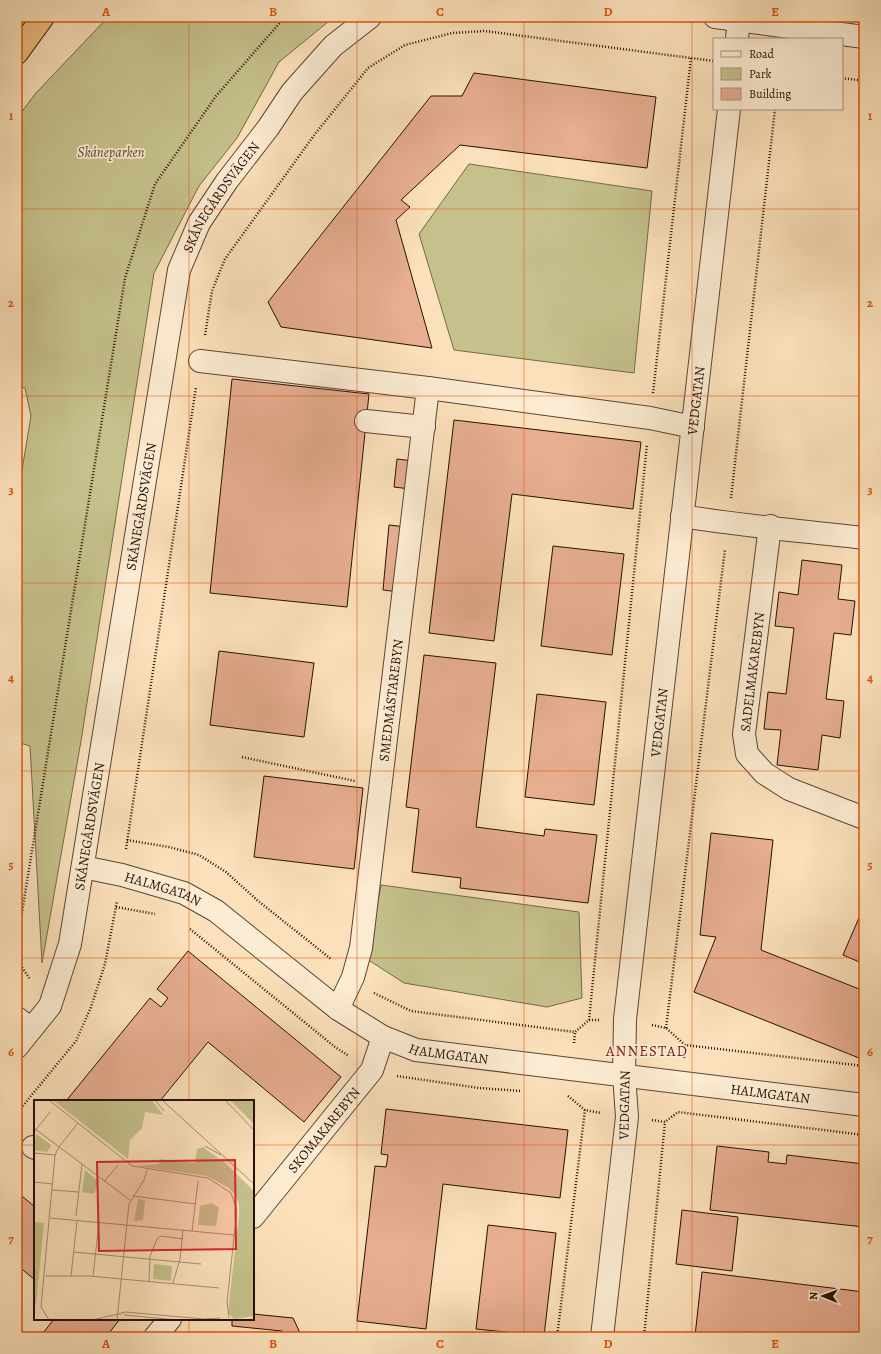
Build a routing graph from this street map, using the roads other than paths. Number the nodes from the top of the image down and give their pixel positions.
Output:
1 (31, 17) edge
2 (43, 17) edge
3 (370, 17) edge
4 (715, 17) edge
5 (738, 30) edge
6 (17, 31) edge
7 (864, 36) edge
8 (17, 53) edge
9 (729, 110) edge
10 (200, 361) road end
11 (428, 388) junction
12 (366, 421) dead end
13 (424, 427) junction
14 (693, 427) junction
15 (682, 516) junction
16 (770, 526) junction
17 (864, 538) edge
18 (864, 818) edge
19 (83, 867) junction
20 (338, 1009) junction
21 (25, 1021) edge
22 (383, 1037) junction
23 (17, 1047) edge
24 (624, 1074) junction
25 (864, 1105) edge
26 (254, 1216) edge
27 (169, 1320) edge
28 (155, 1337) edge
29 (602, 1337) edge

1 - 6 highway
2 - 8 highway
3 - 19 street, SKÅNEGÅRDSVÄGEN
4 - 5 street
5 - 7 street
9 - 14 street, VEDGATAN
10 - 11 street
11 - 13 street, SMEDMÄSTAREBYN
11 - 14 street
12 - 13 street
13 - 20 street, SMEDMÄSTAREBYN
14 - 15 street, VEDGATAN
15 - 16 street
15 - 24 street, VEDGATAN
16 - 17 street
16 - 18 street, SADELMAKAREBYN
19 - 20 street, HALMGATAN
19 - 21 street, SKÅNEGÅRDSVÄGEN
20 - 22 street, HALMGATAN
21 - 23 street, SKÅNEGÅRDSVÄGEN
22 - 24 street, HALMGATAN
22 - 26 street, SKOMAKAREBYN
24 - 25 street, HALMGATAN
24 - 29 street, VEDGATAN
27 - 28 street

